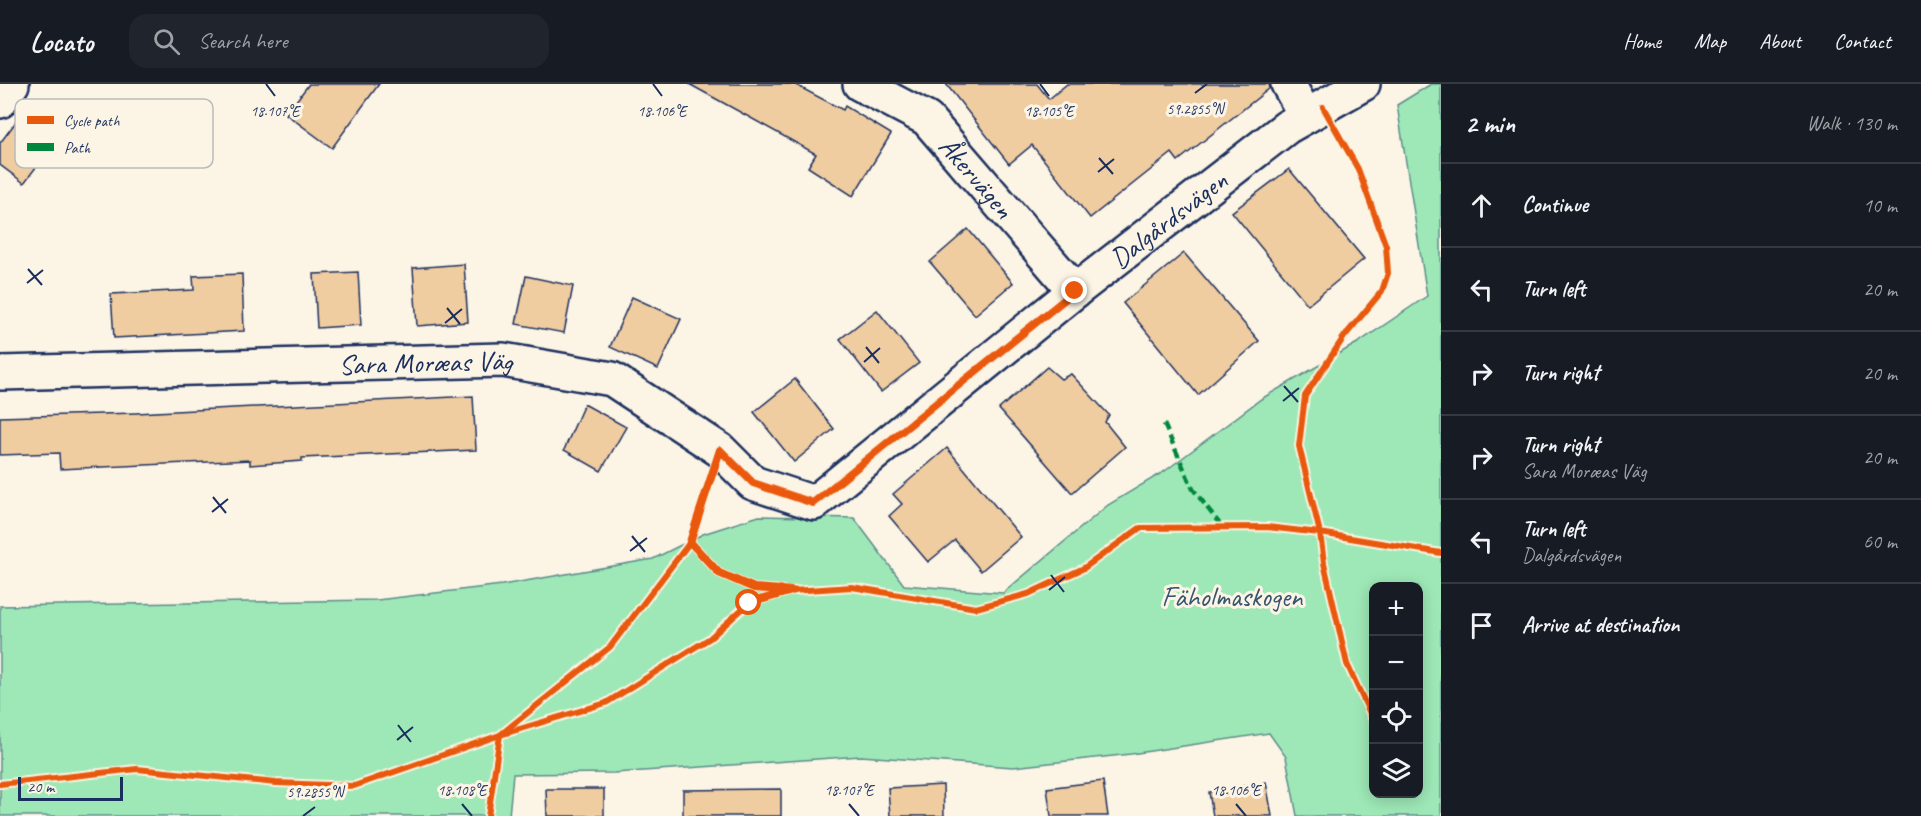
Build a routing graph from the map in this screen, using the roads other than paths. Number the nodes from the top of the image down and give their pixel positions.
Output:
1 (12, 84) edge
2 (860, 84) edge
3 (1288, 84) edge
4 (1363, 84) edge
5 (0, 101) edge
6 (1306, 116) junction
7 (1075, 291) junction
8 (0, 373) edge
9 (813, 503) joint

1 - 5 street
2 - 7 street, Åkervägen
3 - 6 street
4 - 6 street, Dalgårdsvägen
6 - 7 street, Dalgårdsvägen
7 - 9 street, Dalgårdsvägen
8 - 9 street, Sara Moræas Väg

